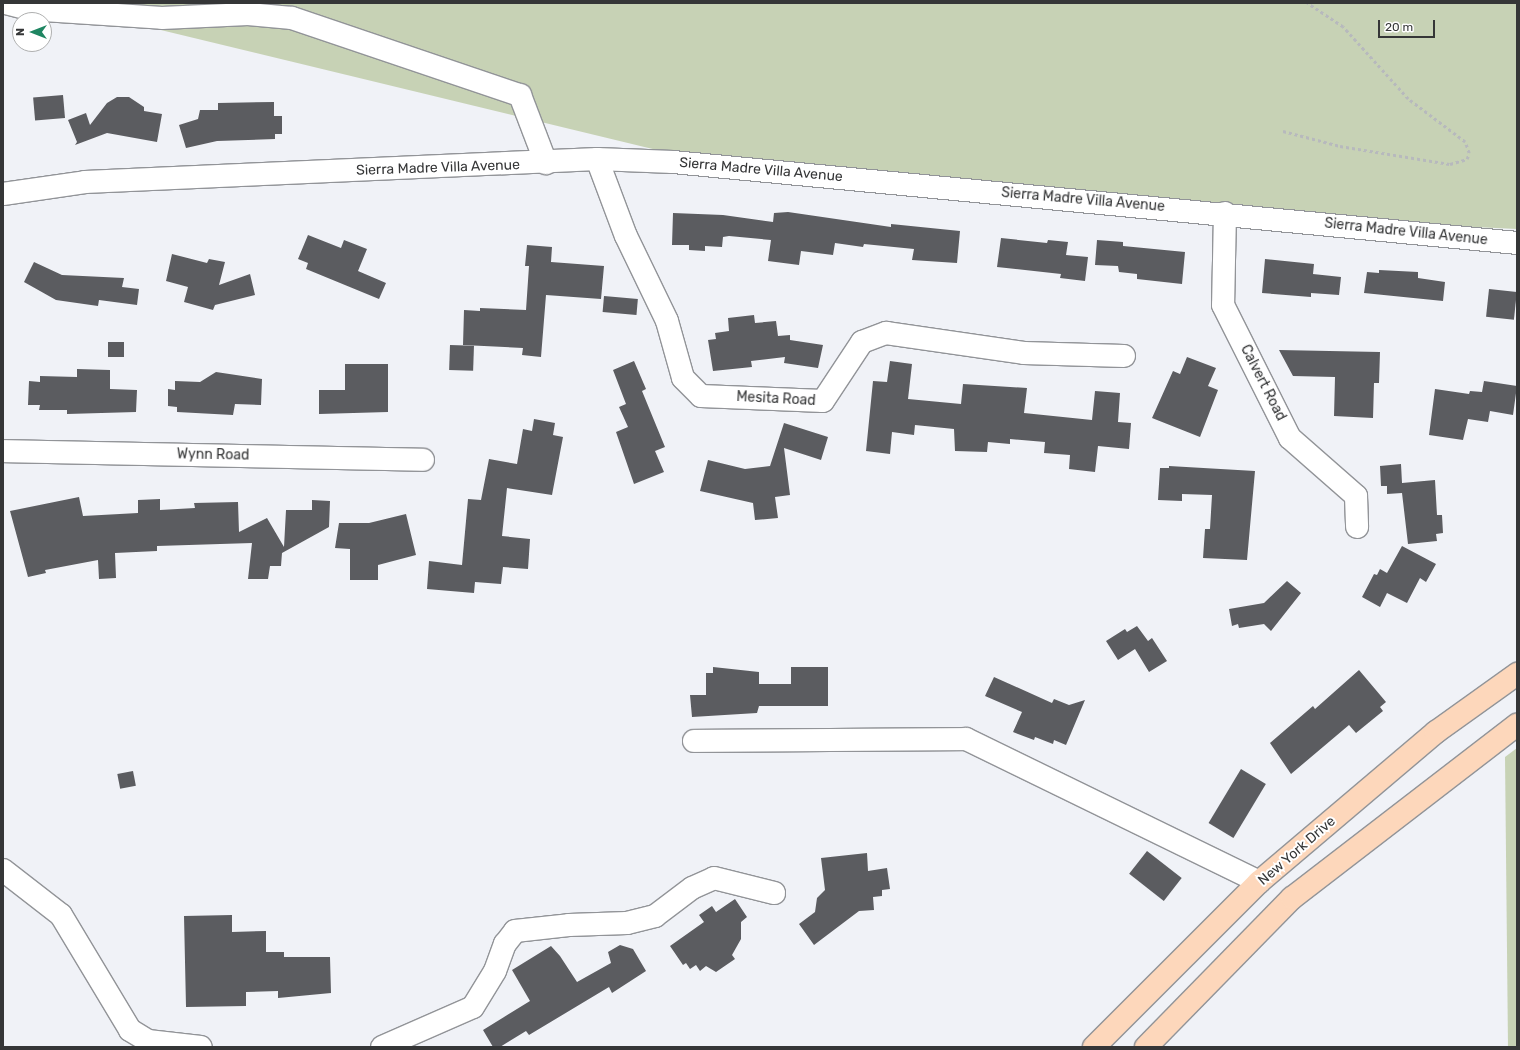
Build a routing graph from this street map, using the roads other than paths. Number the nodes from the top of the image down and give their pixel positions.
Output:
1 (6, 3) edge
2 (30, 6) edge
3 (597, 159) junction
4 (546, 163) junction
5 (3, 194) edge
6 (1225, 213) junction
7 (1517, 243) edge
8 (1124, 356) dead end
9 (3, 451) edge
10 (423, 460) dead end
11 (1357, 526) dead end
12 (1517, 674) edge
13 (1517, 725) edge
14 (694, 741) dead end
15 (3, 870) edge
16 (1259, 882) junction
17 (774, 893) dead end
18 (201, 1047) edge
19 (382, 1047) edge
20 (1094, 1047) edge
21 (1146, 1047) edge

1 - 2 street
2 - 4 street
3 - 4 street, Sierra Madre Villa Avenue
3 - 6 street, Sierra Madre Villa Avenue
3 - 8 street, Mesita Road
4 - 5 street, Sierra Madre Villa Avenue
6 - 7 street, Sierra Madre Villa Avenue
6 - 11 street, Calvert Road
9 - 10 street, Wynn Road
12 - 16 main road, New York Drive
13 - 21 main road
14 - 16 street
15 - 18 street
16 - 20 main road, New York Drive
17 - 19 street

